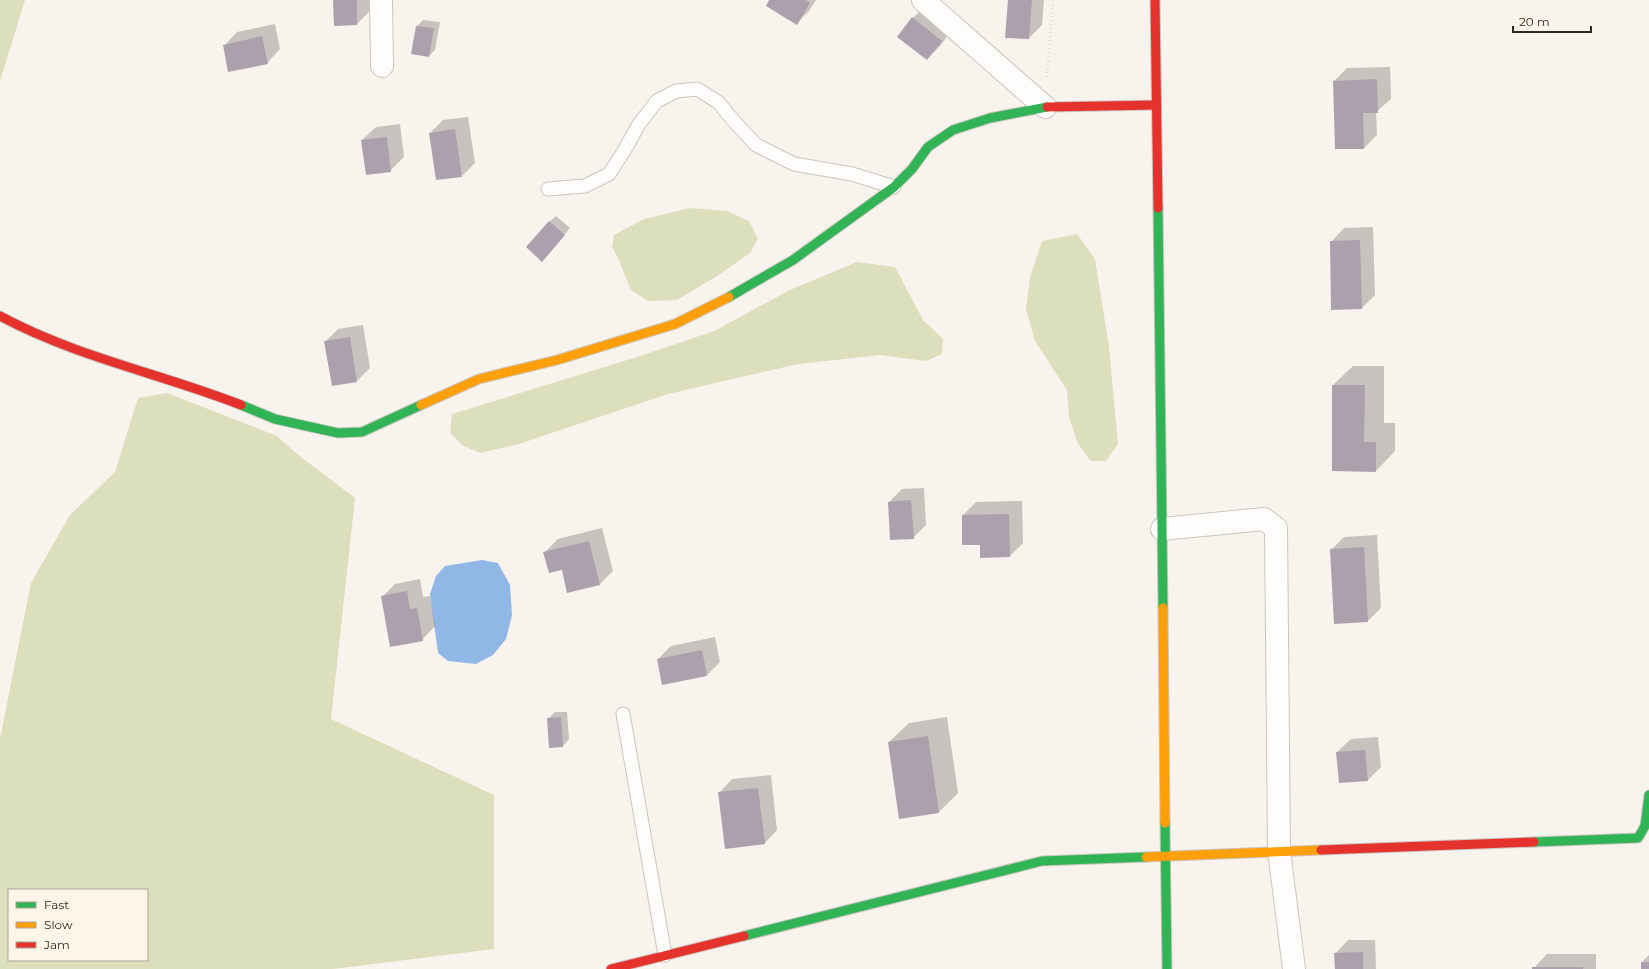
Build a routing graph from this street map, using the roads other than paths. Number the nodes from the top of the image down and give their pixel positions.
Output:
1 (381, 0) edge
2 (923, 0) edge
3 (1155, 0) edge
4 (382, 66) dead end
5 (1156, 105) junction
6 (1045, 107) junction
7 (894, 187) junction
8 (548, 189) dead end
9 (0, 316) edge
10 (1162, 528) junction
11 (623, 714) dead end
12 (1649, 795) edge
13 (1279, 851) junction
14 (1166, 855) junction
15 (665, 956) junction
16 (611, 969) edge
17 (1167, 969) edge
18 (1294, 969) edge

1 - 4 street
2 - 6 street
3 - 5 street
5 - 6 street
5 - 10 street
6 - 7 street
7 - 8 lane
7 - 9 street
10 - 13 street
10 - 14 street
11 - 15 lane
12 - 13 street
13 - 14 street
13 - 18 street
14 - 15 street
14 - 17 street
15 - 16 street

